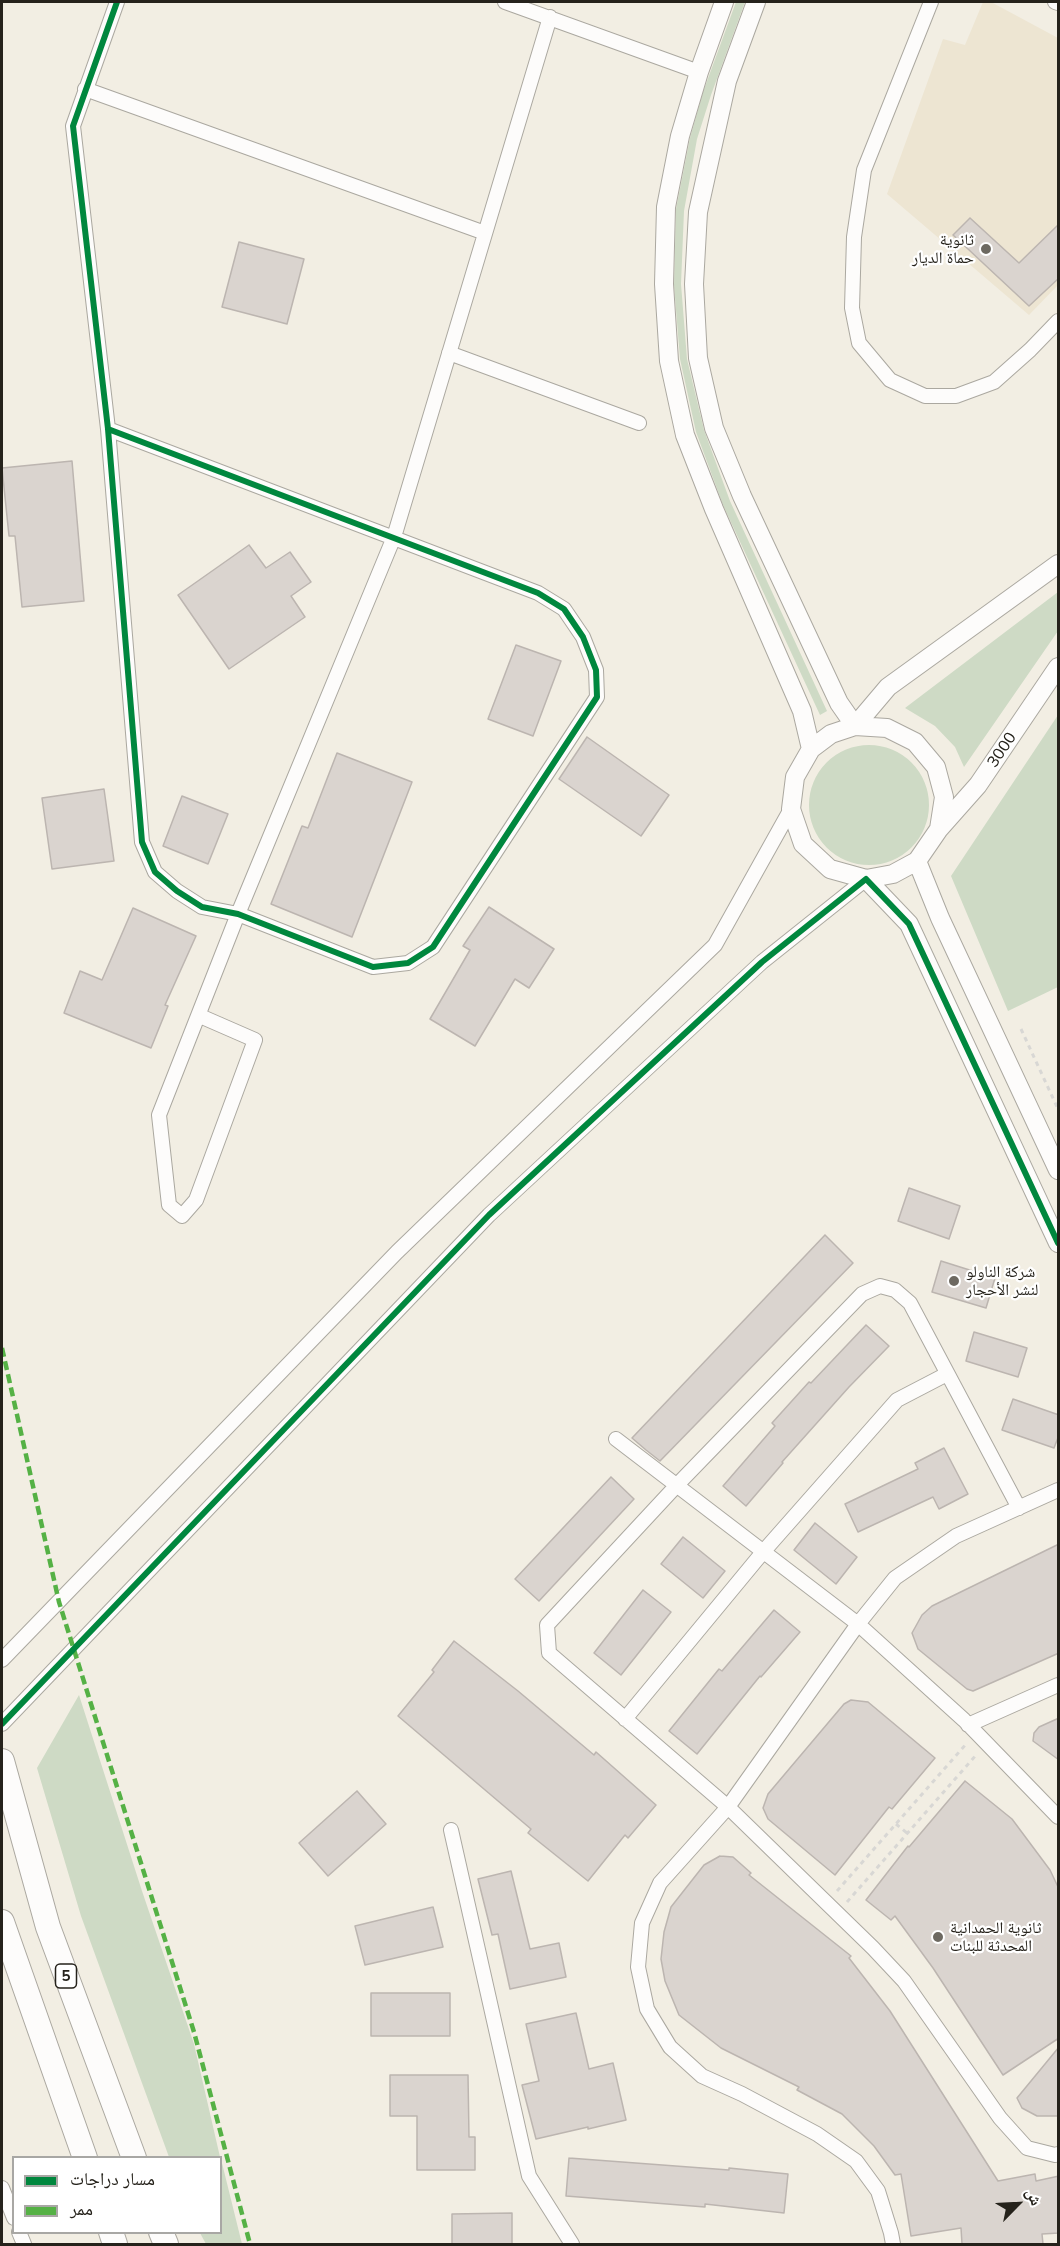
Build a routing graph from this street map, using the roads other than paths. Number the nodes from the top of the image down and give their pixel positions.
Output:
1 (117, 2) edge
2 (505, 2) edge
3 (724, 2) edge
4 (756, 2) edge
5 (931, 2) edge
6 (550, 17) junction
7 (699, 72) junction
8 (85, 90) junction
9 (485, 233) junction
10 (1059, 321) edge
11 (449, 353) junction
12 (639, 423) dead end
13 (108, 429) junction
14 (394, 537) junction
15 (1059, 564) edge
16 (1059, 667) edge
17 (855, 726) junction
18 (811, 749) junction
19 (791, 809) junction
20 (939, 829) junction
21 (916, 861) junction
22 (866, 879) junction
23 (238, 914) junction
24 (200, 1016) junction
25 (1059, 1170) edge
26 (1059, 1243) edge
27 (947, 1374) junction
28 (616, 1439) dead end
29 (677, 1485) junction
30 (1059, 1490) edge
31 (1018, 1508) junction
32 (763, 1551) junction
33 (858, 1624) junction
34 (2, 1660) edge
35 (1059, 1685) edge
36 (625, 1719) junction
37 (2, 1724) edge
38 (972, 1729) junction
39 (2, 1761) edge
40 (728, 1807) junction
41 (1059, 1817) edge
42 (451, 1830) dead end
43 (2, 1922) edge
44 (1059, 2154) edge
45 (85, 2156) edge
46 (134, 2156) edge
47 (2, 2188) edge
48 (12, 2213) edge
49 (572, 2244) edge
50 (893, 2244) edge

1 - 8 street
2 - 6 street
3 - 7 street
4 - 17 street
5 - 10 street
6 - 7 street
6 - 9 street
7 - 18 street
8 - 9 street
8 - 13 street
9 - 11 street
11 - 12 street
11 - 14 street
13 - 14 street
13 - 23 street
14 - 23 street
14 - 23 street
15 - 17 street
16 - 20 street, 3000
17 - 18 street
17 - 20 street
18 - 19 street
19 - 22 street
19 - 34 street
20 - 21 street
21 - 22 street
21 - 25 street
22 - 26 street
22 - 37 street
23 - 24 street
24 - 24 street
27 - 29 street
27 - 31 street
27 - 32 street
28 - 29 street
29 - 32 street
29 - 36 street
30 - 31 street
31 - 33 street
32 - 33 street
32 - 36 street
33 - 38 street
33 - 40 street
35 - 38 street
36 - 40 street
38 - 41 street
39 - 46 highway, 5
40 - 44 street
40 - 50 street
42 - 49 street
43 - 45 highway
47 - 48 street

